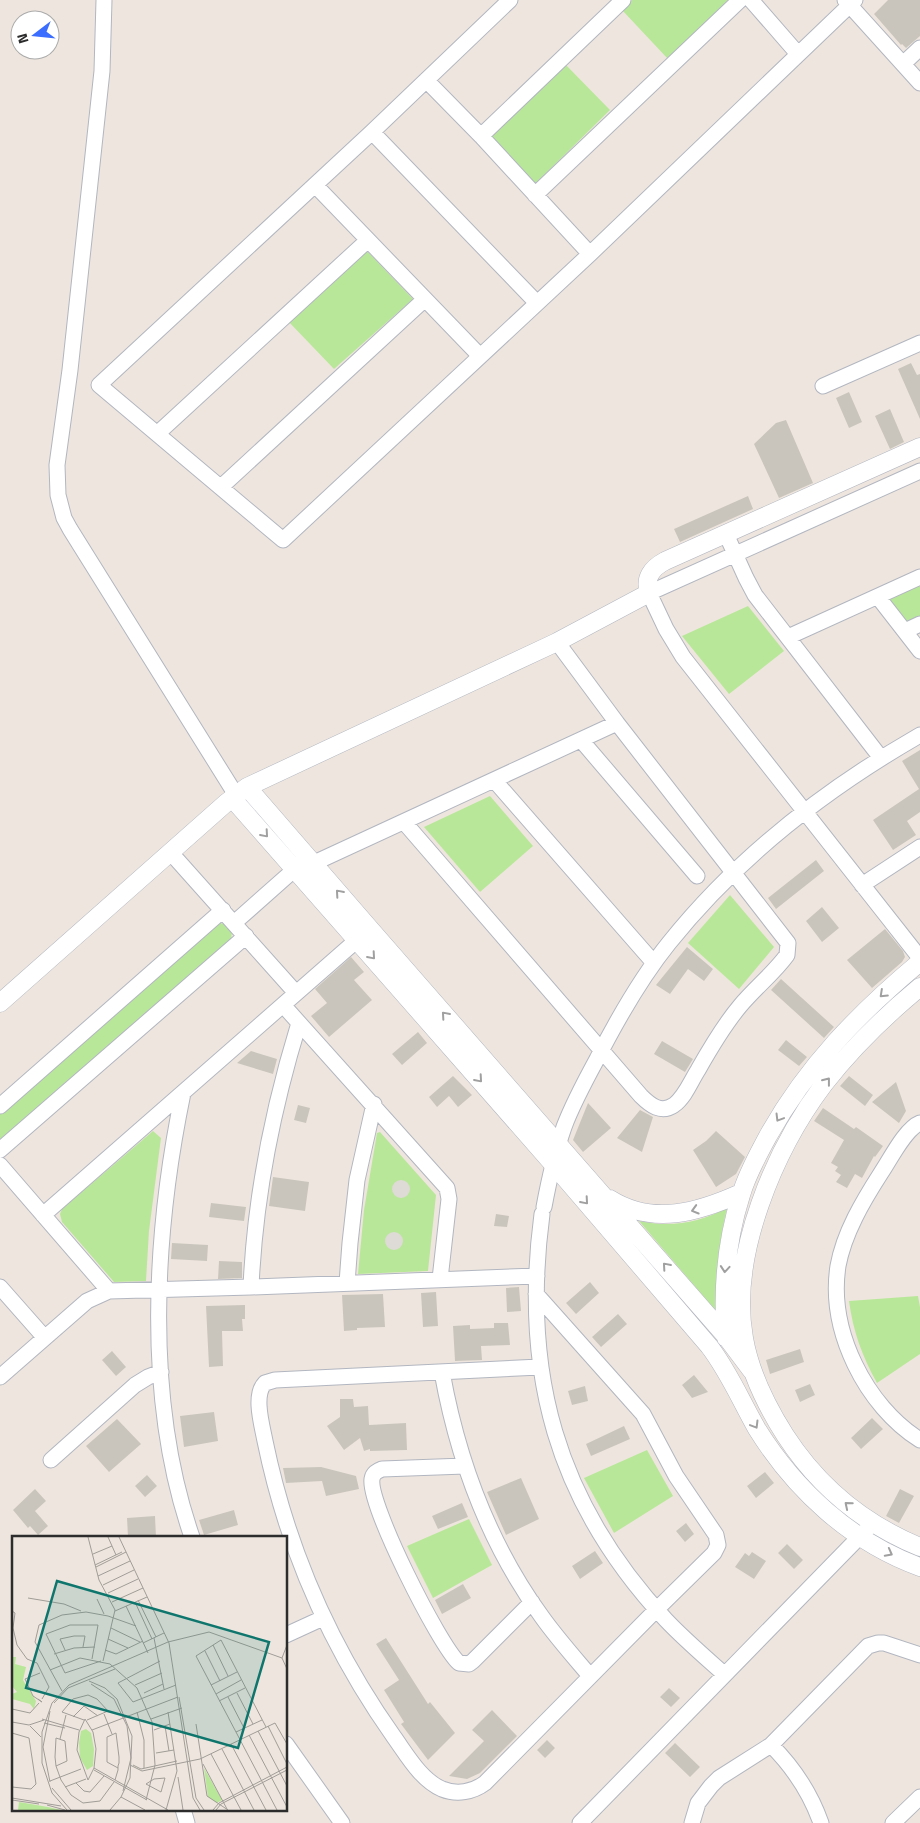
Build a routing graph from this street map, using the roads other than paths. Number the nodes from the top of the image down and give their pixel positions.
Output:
1 (104, 0) edge
2 (510, 0) edge
3 (623, 0) edge
4 (740, 0) edge
5 (751, 0) edge
6 (850, 2) edge
7 (920, 48) edge
8 (798, 54) junction
9 (903, 64) junction
10 (426, 80) junction
11 (920, 83) edge
12 (372, 132) junction
13 (481, 136) junction
14 (314, 185) junction
15 (535, 195) junction
16 (368, 240) junction
17 (590, 254) junction
18 (425, 299) junction
19 (537, 303) junction
20 (920, 343) edge
21 (480, 356) junction
22 (823, 386) dead end
23 (157, 434) junction
24 (920, 447) edge
25 (920, 471) edge
26 (221, 487) junction
27 (726, 534) junction
28 (735, 555) junction
29 (920, 577) edge
30 (648, 594) junction
31 (878, 597) junction
32 (920, 624) edge
33 (905, 631) junction
34 (788, 636) junction
35 (557, 642) junction
36 (920, 651) edge
37 (617, 723) junction
38 (920, 734) edge
39 (581, 740) junction
40 (881, 758) junction
41 (494, 780) junction
42 (238, 793) junction
43 (805, 811) junction
44 (404, 822) junction
45 (920, 847) edge
46 (171, 853) junction
47 (314, 864) junction
48 (295, 869) junction
49 (734, 873) junction
50 (697, 876) dead end
51 (862, 885) junction
52 (223, 910) junction
53 (234, 923) junction
54 (363, 934) junction
55 (246, 936) junction
56 (920, 958) edge
57 (920, 962) edge
58 (654, 963) junction
59 (920, 987) edge
60 (296, 993) junction
61 (0, 1003) edge
62 (283, 1004) junction
63 (299, 1023) junction
64 (602, 1049) junction
65 (183, 1093) junction
66 (374, 1104) junction
67 (0, 1106) edge
68 (920, 1123) edge
69 (559, 1144) junction
70 (0, 1150) edge
71 (553, 1164) junction
72 (0, 1165) edge
73 (603, 1194) junction
74 (741, 1194) junction
75 (760, 1201) junction
76 (43, 1215) junction
77 (536, 1276) junction
78 (440, 1279) junction
79 (347, 1283) junction
80 (0, 1286) edge
81 (251, 1288) junction
82 (160, 1290) junction
83 (109, 1291) junction
84 (536, 1294) junction
85 (742, 1323) junction
86 (725, 1335) junction
87 (701, 1337) junction
88 (45, 1338) junction
89 (540, 1367) junction
90 (752, 1371) junction
91 (161, 1372) junction
92 (442, 1372) junction
93 (0, 1377) edge
94 (732, 1382) junction
95 (920, 1440) edge
96 (51, 1460) dead end
97 (465, 1466) junction
98 (185, 1518) junction
99 (872, 1524) junction
100 (186, 1536) edge
101 (192, 1536) edge
102 (860, 1537) junction
103 (920, 1547) edge
104 (920, 1567) edge
105 (532, 1602) junction
106 (656, 1609) junction
107 (323, 1618) junction
108 (288, 1634) edge
109 (920, 1654) edge
110 (724, 1674) junction
111 (590, 1676) junction
112 (771, 1745) junction
113 (288, 1747) edge
114 (920, 1798) edge
115 (183, 1810) edge
116 (187, 1823) edge
117 (342, 1823) edge
118 (580, 1823) edge
119 (692, 1823) edge
120 (821, 1823) edge
121 (893, 1823) edge

1 - 42 street
2 - 10 street
3 - 13 street
4 - 15 street
5 - 8 street
6 - 8 street
6 - 9 street
7 - 9 street
8 - 17 street
9 - 11 street
10 - 12 street
10 - 13 street
12 - 14 street
12 - 19 street
13 - 15 street
14 - 16 street
14 - 23 street
15 - 17 street
16 - 18 street
16 - 23 street
17 - 19 street
18 - 21 street
18 - 26 street
19 - 21 street
20 - 22 street
21 - 26 street
23 - 26 street
24 - 27 street
25 - 28 street
27 - 28 street
27 - 30 street
28 - 30 street
28 - 34 street
29 - 31 street
30 - 35 street
30 - 43 street
31 - 33 street
31 - 34 street
32 - 33 street
33 - 36 street
34 - 40 street
35 - 37 street
35 - 42 street
37 - 39 street
37 - 49 street
38 - 40 street
39 - 41 street
39 - 50 street
40 - 43 street
41 - 44 street
41 - 58 street
42 - 46 street
42 - 47 street
42 -> 48 street
43 - 49 street
43 - 51 street
44 - 47 street
44 - 64 street
45 - 51 street
46 - 52 street
46 - 61 street
47 - 48 street
54 -> 47 street
48 - 53 street
48 - 54 street
49 - 58 street
49 - 64 street
51 - 56 street
52 - 53 street
52 - 67 street
53 - 55 street
54 - 60 street
69 -> 54 street
54 -> 71 street
55 - 60 street
55 - 70 street
57 -> 74 street
58 - 64 street
75 -> 59 street
60 - 62 street
62 - 63 street
62 - 65 street
63 - 66 street
63 - 81 street
64 - 69 street
65 - 76 street
65 - 82 street
66 - 78 street
66 - 79 street
68 - 95 street
69 - 71 street
69 - 73 street
71 - 77 street
71 -> 87 street
72 - 76 street
74 -> 73 street
86 -> 73 street
74 - 75 street
74 -> 86 street
75 - 85 street
76 - 83 street
77 - 78 street
77 - 84 street
78 - 79 street
79 - 81 street
80 - 88 street
81 - 82 street
82 - 83 street
82 - 91 street
83 - 88 street
84 - 89 street
84 - 106 street
85 - 86 street
85 - 90 street
86 - 87 street
86 - 90 street
86 - 94 street
87 - 94 street
88 - 93 street
89 - 92 street
89 - 106 street
99 -> 90 street
91 - 96 street
91 - 98 street
92 - 97 street
92 - 107 street
94 -> 102 street
97 - 105 street
97 - 105 street
98 - 100 street
98 - 101 street
99 - 102 street
99 - 103 street
102 -> 104 street
102 - 110 street
105 - 111 street
106 - 110 street
106 - 111 street
107 - 108 street
107 - 111 street
109 - 112 street
110 - 118 street
112 - 119 street
112 - 120 street
113 - 117 street
114 - 121 street
115 - 116 street

